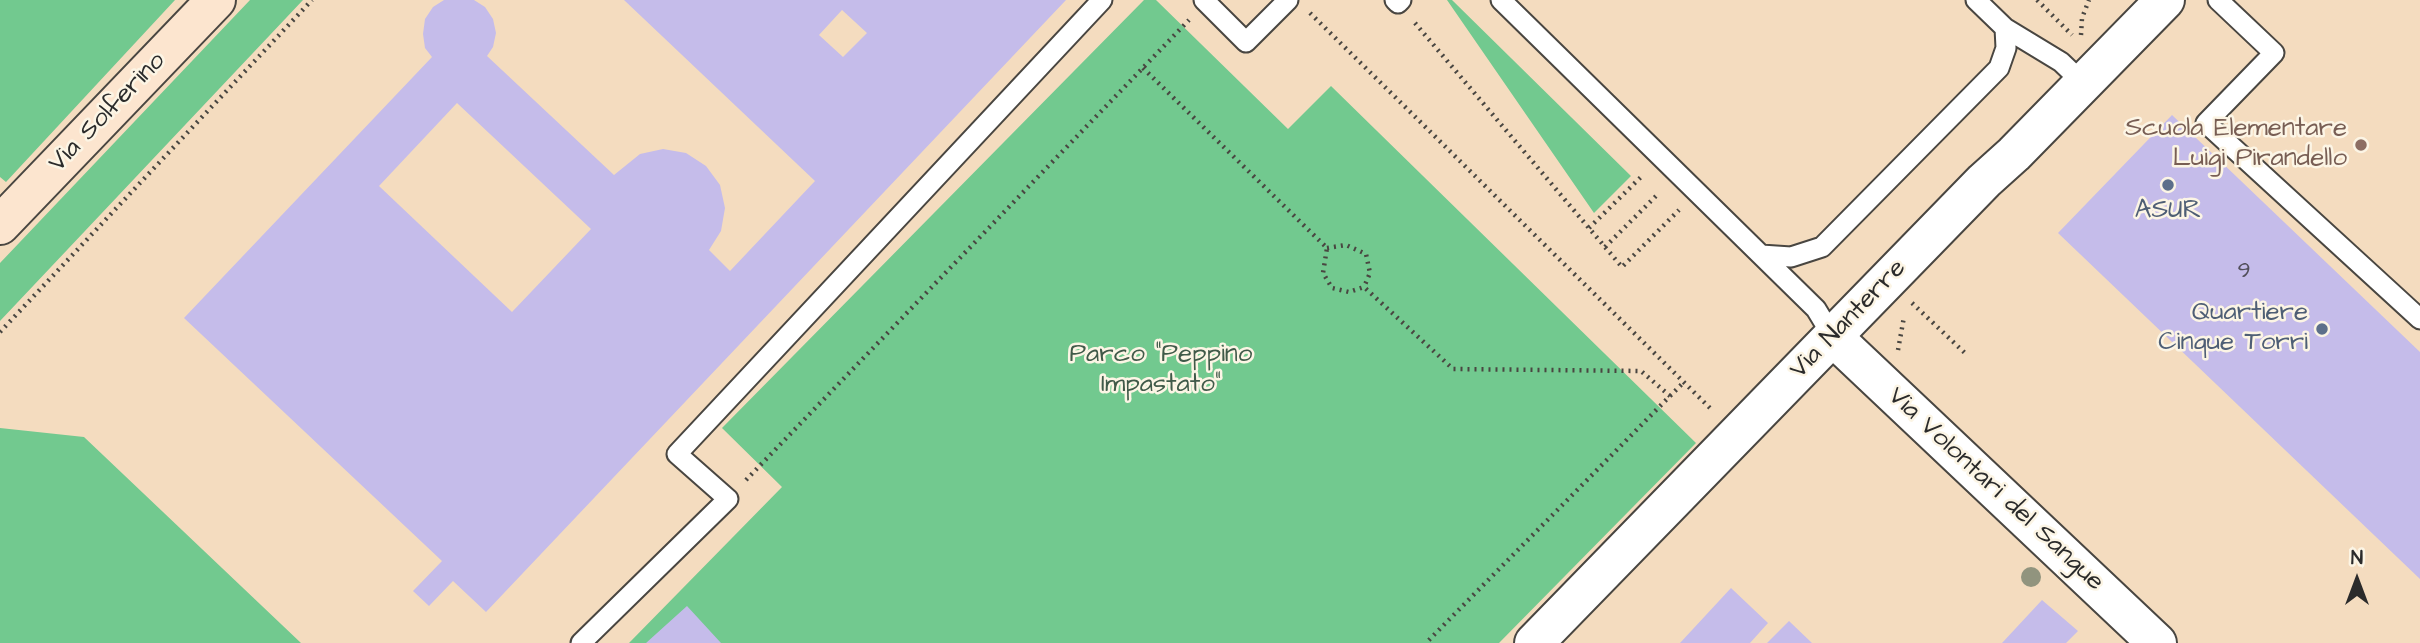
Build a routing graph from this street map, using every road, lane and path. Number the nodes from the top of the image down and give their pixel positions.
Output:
1 (216, 0) edge
2 (313, 0) edge
3 (1102, 0) edge
4 (1288, 0) edge
5 (1502, 0) edge
6 (1976, 0) edge
7 (2037, 0) edge
8 (2089, 0) edge
9 (2165, 0) edge
10 (2218, 0) edge
11 (1205, 1) edge
12 (1398, 1) edge
13 (1306, 9) dead end
14 (2005, 28) junction
15 (1143, 68) junction
16 (2083, 83) junction
17 (1661, 156) junction
18 (1678, 174) junction
19 (1697, 192) junction
20 (0, 225) edge
21 (1589, 228) junction
22 (1605, 247) junction
23 (1327, 248) junction
24 (1761, 255) junction
25 (1364, 287) junction
26 (1910, 302) dead end
27 (2420, 319) edge
28 (0, 332) edge
29 (1833, 337) junction
30 (1967, 355) dead end
31 (1685, 382) junction
32 (1670, 396) junction
33 (1737, 435) junction
34 (728, 499) junction
35 (581, 643) edge
36 (1426, 643) edge
37 (1534, 643) edge
38 (2157, 643) edge

1 - 20 main road, Via Solferino
2 - 28 path
3 - 34 lane
4 - 11 lane
5 - 17 lane
6 - 14 lane
7 - 8 path
9 - 16 street, Via Nanterre
10 - 27 lane
11 - 15 path
12 - 21 path
13 - 31 path
14 - 16 lane
14 - 24 lane
15 - 23 path
15 - 34 path
16 - 29 street, Via Nanterre
17 - 18 lane
17 - 21 path
18 - 19 lane
18 - 22 path
19 - 22 path
19 - 24 lane
21 - 22 path
23 - 25 path
23 - 25 path
24 - 29 lane
25 - 32 path
26 - 30 path
29 - 33 street, Via Nanterre
29 - 38 street, Via Volontari del Sangue
31 - 32 path
31 - 33 path
32 - 36 path
33 - 37 street, Via Nanterre
34 - 35 lane

